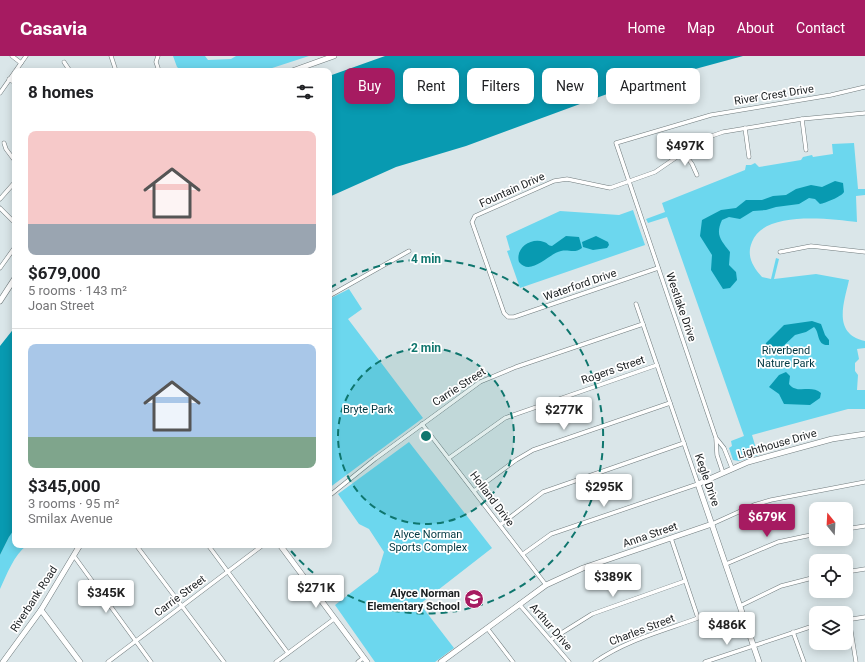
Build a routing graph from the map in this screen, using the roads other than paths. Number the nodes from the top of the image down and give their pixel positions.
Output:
1 (12, 56) edge
2 (26, 56) edge
3 (111, 56) edge
4 (158, 56) edge
5 (334, 56) edge
6 (64, 62) dead end
7 (21, 63) junction
8 (17, 68) edge
9 (68, 68) edge
10 (115, 68) edge
11 (158, 68) edge
12 (300, 68) edge
13 (12, 76) edge
14 (9, 80) junction
15 (12, 82) edge
16 (865, 87) edge
17 (0, 93) edge
18 (865, 113) edge
19 (802, 119) junction
20 (745, 128) junction
21 (4, 143) dead end
22 (616, 143) joint
23 (806, 150) dead end
24 (684, 153) junction
25 (12, 157) edge
26 (749, 157) dead end
27 (697, 175) dead end
28 (628, 182) junction
29 (12, 185) edge
30 (0, 199) edge
31 (0, 208) edge
32 (12, 220) edge
33 (409, 250) dead end
34 (12, 252) edge
35 (780, 252) dead end
36 (865, 252) edge
37 (0, 268) edge
38 (658, 268) junction
39 (12, 283) edge
40 (332, 294) edge
41 (0, 302) edge
42 (636, 304) dead end
43 (508, 317) joint
44 (643, 324) junction
45 (657, 365) junction
46 (670, 403) junction
47 (422, 424) junction
48 (865, 434) edge
49 (716, 438) junction
50 (684, 443) junction
51 (725, 452) junction
52 (717, 455) junction
53 (449, 458) junction
54 (732, 468) junction
55 (723, 472) junction
56 (865, 482) edge
57 (698, 484) junction
58 (474, 491) junction
59 (332, 494) edge
60 (712, 524) junction
61 (500, 525) junction
62 (865, 526) edge
63 (853, 528) edge
64 (809, 535) edge
65 (671, 538) junction
66 (78, 548) edge
67 (138, 548) edge
68 (210, 548) edge
69 (259, 548) edge
70 (282, 548) edge
71 (523, 554) junction
72 (74, 556) junction
73 (726, 564) junction
74 (865, 569) edge
75 (853, 571) edge
76 (227, 572) junction
77 (809, 579) edge
78 (685, 581) junction
79 (546, 585) junction
80 (519, 604) junction
81 (740, 606) junction
82 (181, 607) junction
83 (41, 610) junction
84 (865, 617) edge
85 (334, 619) junction
86 (853, 619) edge
87 (809, 627) edge
88 (487, 628) junction
89 (793, 632) junction
90 (552, 640) junction
91 (136, 642) junction
92 (754, 646) junction
93 (853, 646) edge
94 (288, 652) junction
95 (365, 660) edge
96 (4, 662) edge
97 (80, 662) edge
98 (108, 662) edge
99 (151, 662) edge
100 (224, 662) edge
101 (276, 662) edge
102 (358, 662) edge
103 (441, 662) edge
104 (512, 662) edge
105 (569, 662) edge
106 (595, 662) edge
107 (705, 662) edge
108 (759, 662) edge
109 (804, 662) edge
110 (856, 662) edge

1 - 7 street
2 - 7 street
3 - 10 street
4 - 11 street
5 - 12 street
6 - 9 street
7 - 8 street
13 - 14 street
14 - 15 street
14 - 17 street
16 - 22 street, River Crest Drive
18 - 19 street, Fountain Drive
19 - 20 street, Fountain Drive
19 - 23 street
20 - 24 street, Fountain Drive
20 - 26 street
21 - 25 street
22 - 28 street, Westlake Drive
24 - 27 street
24 - 28 street, Fountain Drive
28 - 38 street, Westlake Drive
28 - 43 street, Fountain Drive
29 - 30 street
31 - 32 street
33 - 40 street
34 - 37 street
35 - 36 street
38 - 43 street, Waterford Drive
38 - 49 street, Westlake Drive
39 - 41 street
42 - 44 street, Kegle Drive
44 - 45 street, Kegle Drive
44 - 47 street, Carrie Street
45 - 46 street, Kegle Drive
45 - 53 street, Rogers Street
46 - 50 street, Kegle Drive
46 - 58 street
47 - 53 street, Holland Drive
47 - 59 street, Carrie Street
48 - 54 street, Lighthouse Drive
49 - 51 street, Westlake Drive
49 - 52 street, Westlake Drive
50 - 57 street, Kegle Drive
50 - 61 street
51 - 52 street
51 - 54 street, Westlake Drive
52 - 55 street, Westlake Drive
53 - 58 street, Holland Drive
54 - 55 street, Lighthouse Drive
55 - 57 street, Lighthouse Drive
56 - 60 street, Anna Street
57 - 60 street, Kegle Drive
57 - 71 street
58 - 61 street, Holland Drive
60 - 65 street, Anna Street
60 - 73 street, Kegle Drive
61 - 71 street, Holland Drive
62 - 63 street
64 - 73 street
65 - 78 street
65 - 79 street, Anna Street
66 - 72 street, Riverbank Road
67 - 82 street
68 - 76 street
69 - 76 street, Carrie Street
70 - 85 street
71 - 79 street, Holland Drive
72 - 83 street, Riverbank Road
72 - 91 street
73 - 81 street, Kegle Drive
74 - 75 street
76 - 82 street, Carrie Street
76 - 94 street
77 - 81 street
78 - 90 street
78 - 106 street, Charles Street
79 - 80 street, Anna Street
80 - 88 street, Anna Street
80 - 90 street, Arthur Drive
81 - 92 street, Kegle Drive
82 - 91 street, Carrie Street
82 - 100 street
83 - 96 street, Riverbank Road
83 - 97 street
84 - 86 street
85 - 94 street
85 - 95 street
87 - 89 street
88 - 103 street, Anna Street
88 - 104 street
89 - 92 street
89 - 109 street
90 - 105 street, Arthur Drive
91 - 98 street, Carrie Street
91 - 99 street
92 - 107 street
92 - 108 street, Kegle Drive
93 - 110 street
94 - 101 street
95 - 102 street

